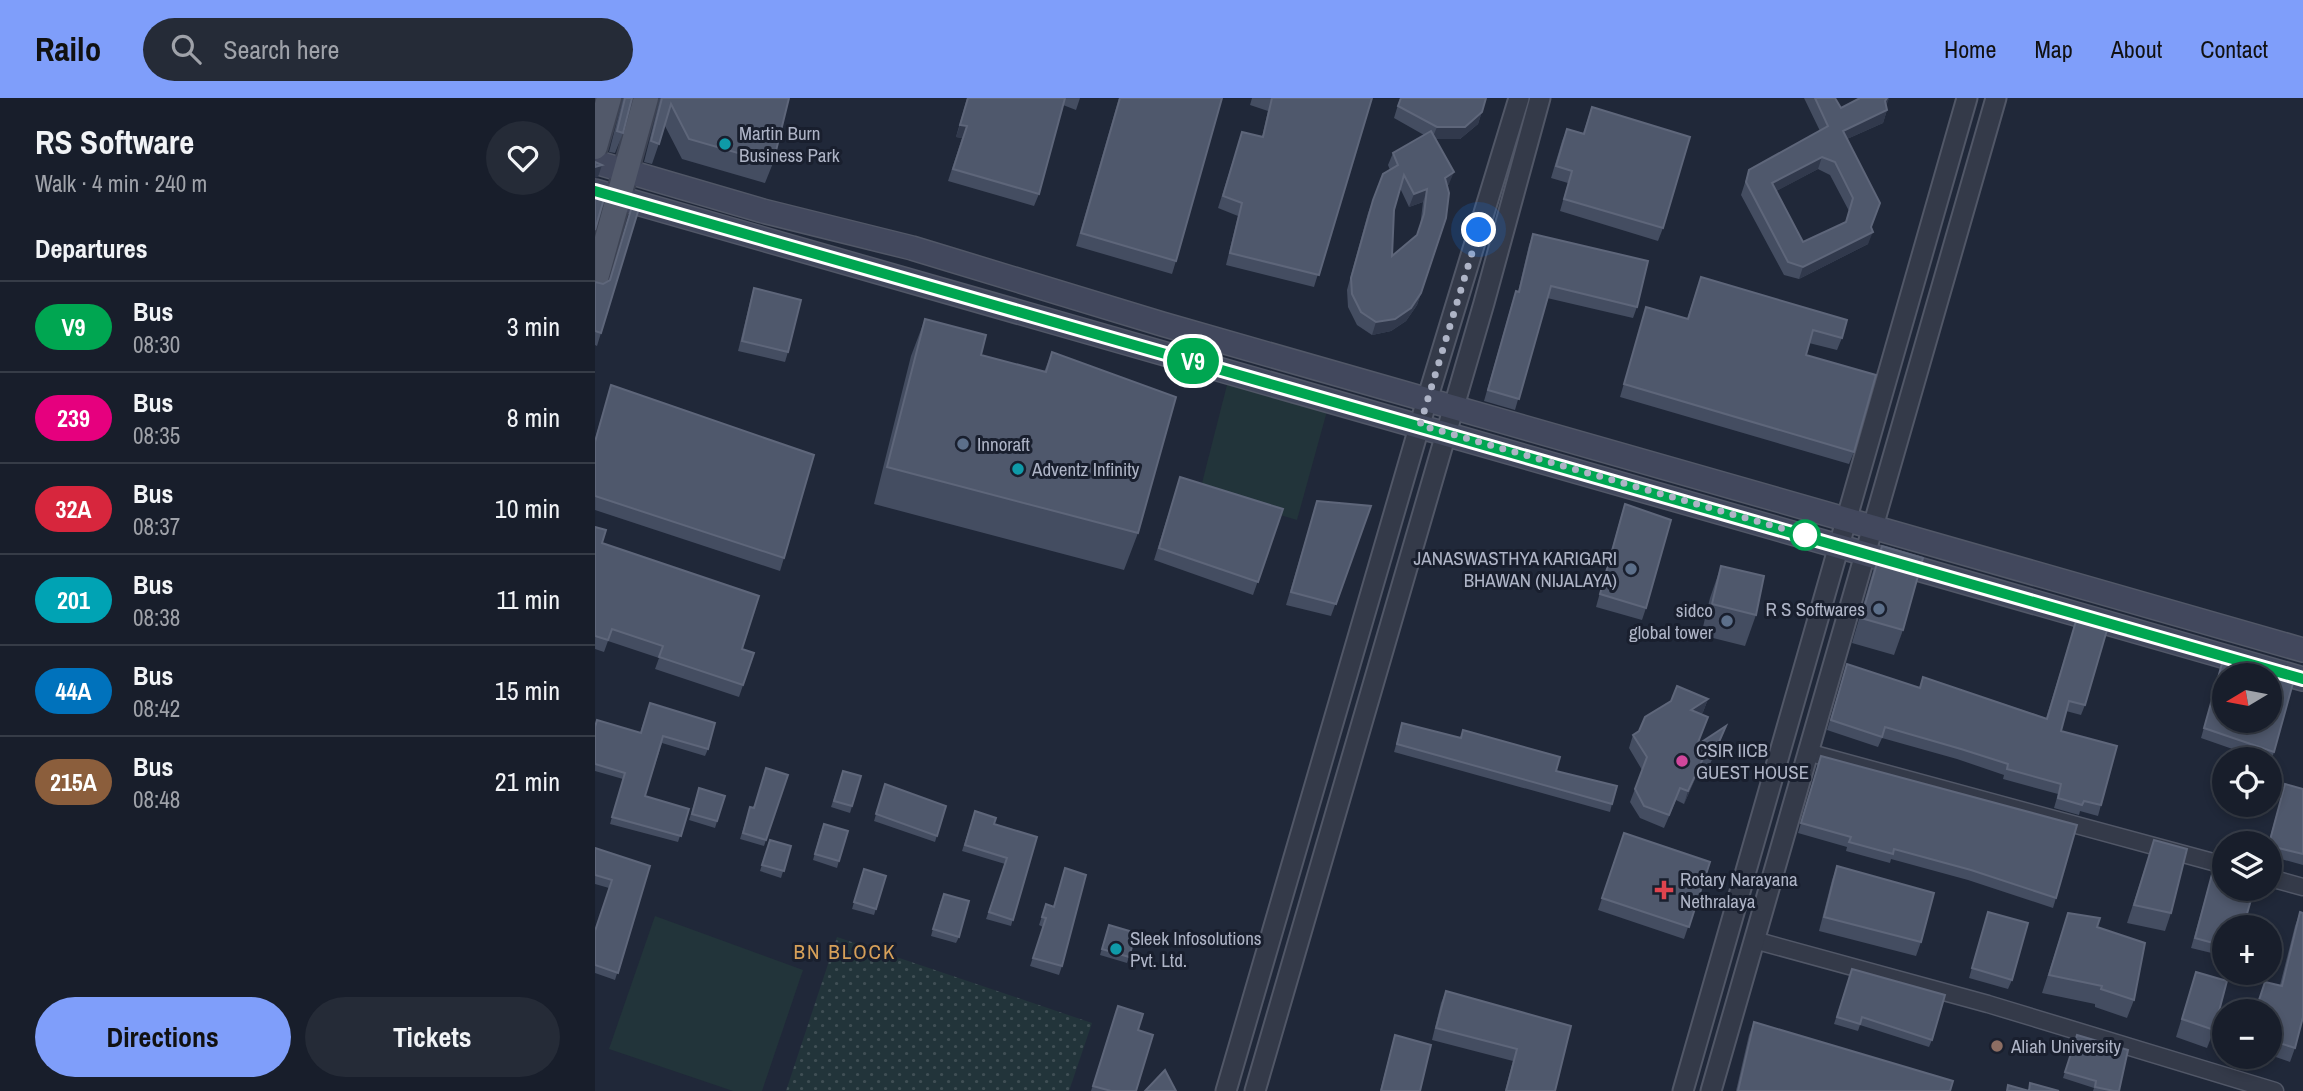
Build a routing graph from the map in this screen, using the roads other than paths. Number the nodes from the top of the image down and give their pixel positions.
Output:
1 (608, 98) edge
2 (646, 98) edge
3 (1519, 98) edge
4 (1540, 98) edge
5 (1967, 98) edge
6 (1996, 98) edge
7 (595, 147) edge
8 (595, 162) edge
9 (626, 171) junction
10 (1493, 186) junction
11 (1515, 191) junction
12 (607, 194) edge
13 (595, 282) edge
14 (1427, 400) junction
15 (1454, 407) junction
16 (1420, 425) junction
17 (1447, 433) junction
18 (1845, 519) junction
19 (1871, 526) junction
20 (1837, 544) junction
21 (1864, 552) junction
22 (2156, 607) junction
23 (2150, 634) junction
24 (2303, 650) edge
25 (2303, 679) edge
26 (1807, 752) junction
27 (2212, 862) edge
28 (2282, 881) edge
29 (2303, 887) edge
30 (1754, 940) junction
31 (1713, 982) junction
32 (1739, 993) junction
33 (1226, 1091) edge
34 (1255, 1091) edge
35 (1683, 1091) edge
36 (1711, 1091) edge
37 (2275, 1091) edge

1 - 7 main road
2 - 9 main road
3 - 10 street
4 - 11 street
5 - 18 street
6 - 19 street
8 - 9 main road
9 - 12 main road
9 - 14 main road
10 - 11 street
10 - 14 street
11 - 15 street
12 - 13 main road
12 - 16 main road
14 - 15 main road
14 - 16 street
15 - 17 street
15 - 18 main road
16 - 17 main road
16 - 33 street
17 - 20 main road
17 - 34 street
18 - 19 main road
18 - 20 street
19 - 21 street
19 - 22 main road
20 - 21 main road
20 - 31 street
21 - 23 main road
21 - 26 street
22 - 23 main road
22 - 24 main road
23 - 25 main road
26 - 27 street
26 - 30 street
28 - 29 street
30 - 32 street
30 - 37 street
31 - 32 street
31 - 35 street
32 - 36 street

